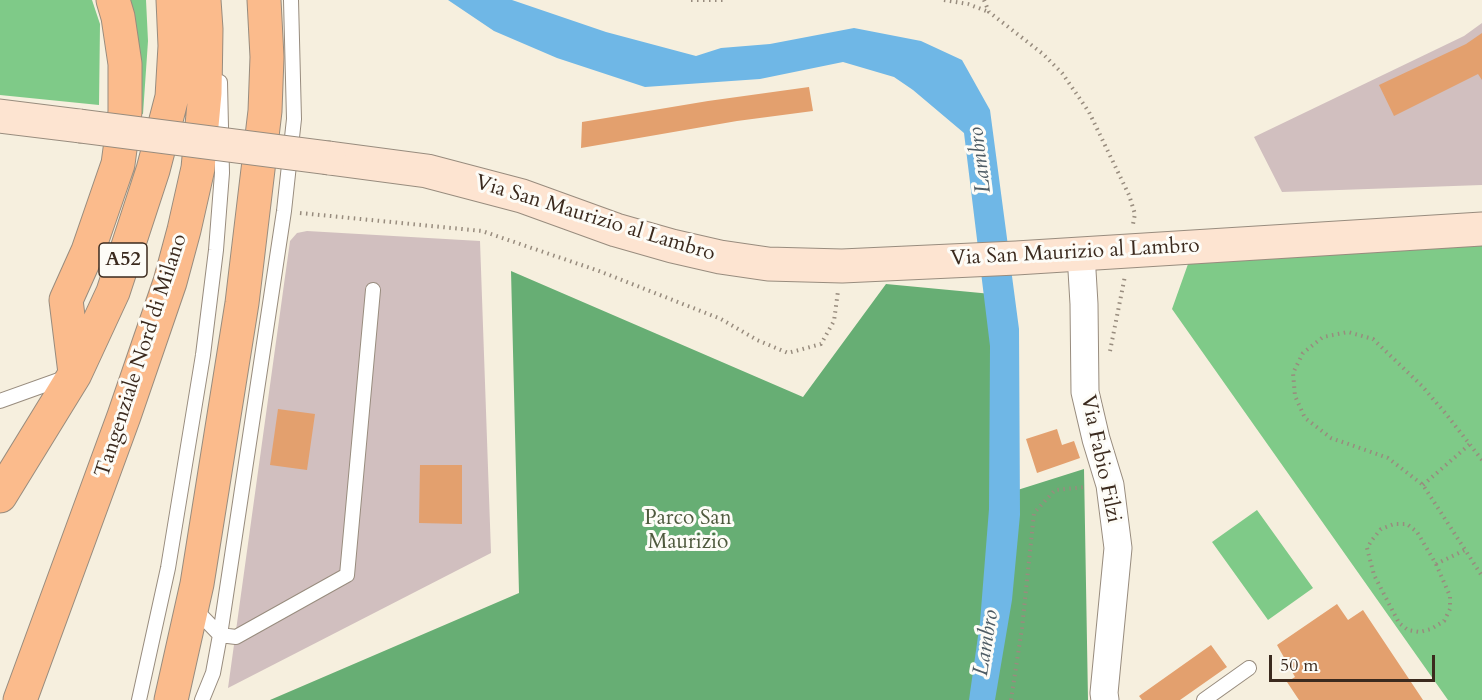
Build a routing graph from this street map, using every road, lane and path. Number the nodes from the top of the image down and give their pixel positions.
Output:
1 (112, 0) edge
2 (173, 0) edge
3 (206, 0) edge
4 (264, 0) edge
5 (291, 0) edge
6 (691, 0) edge
7 (727, 0) edge
8 (944, 0) edge
9 (984, 0) edge
10 (989, 12) junction
11 (0, 116) edge
12 (284, 211) junction
13 (1482, 229) edge
14 (1130, 250) junction
15 (1081, 254) junction
16 (842, 266) junction
17 (373, 290) dead end
18 (1110, 354) dead end
19 (75, 374) junction
20 (0, 401) edge
21 (1470, 444) junction
22 (1482, 460) edge
23 (1110, 485) junction
24 (1423, 485) junction
25 (0, 496) edge
26 (1465, 550) junction
27 (1436, 564) junction
28 (1482, 576) edge
29 (192, 606) junction
30 (220, 635) junction
31 (1249, 668) dead end
32 (20, 700) edge
33 (139, 700) edge
34 (171, 700) edge
35 (202, 700) edge
36 (1011, 700) edge
37 (1105, 700) edge
38 (1204, 700) edge

1 - 19 highway
2 - 19 highway, A52
3 - 32 highway, Tangenziale Nord di Milano / A52
3 - 33 lane
4 - 29 highway
5 - 12 lane
6 - 7 path
8 - 10 path
9 - 10 path
10 - 14 path
11 - 16 main road, Via San Maurizio al Lambro, bridge
12 - 16 path
12 - 30 lane
13 - 14 main road, Via San Maurizio al Lambro
14 - 15 main road, Via San Maurizio al Lambro
14 - 18 path
15 - 16 main road, Via San Maurizio al Lambro
15 - 23 street, Via Fabio Filzi
17 - 30 lane
19 - 20 lane
19 - 25 highway, A52
21 - 22 path
21 - 24 path
21 - 24 path
23 - 36 path
23 - 37 street, Via Fabio Filzi
24 - 26 path
26 - 27 path
26 - 28 path
27 - 27 path
29 - 30 lane
29 - 34 highway
30 - 35 lane
31 - 38 lane

